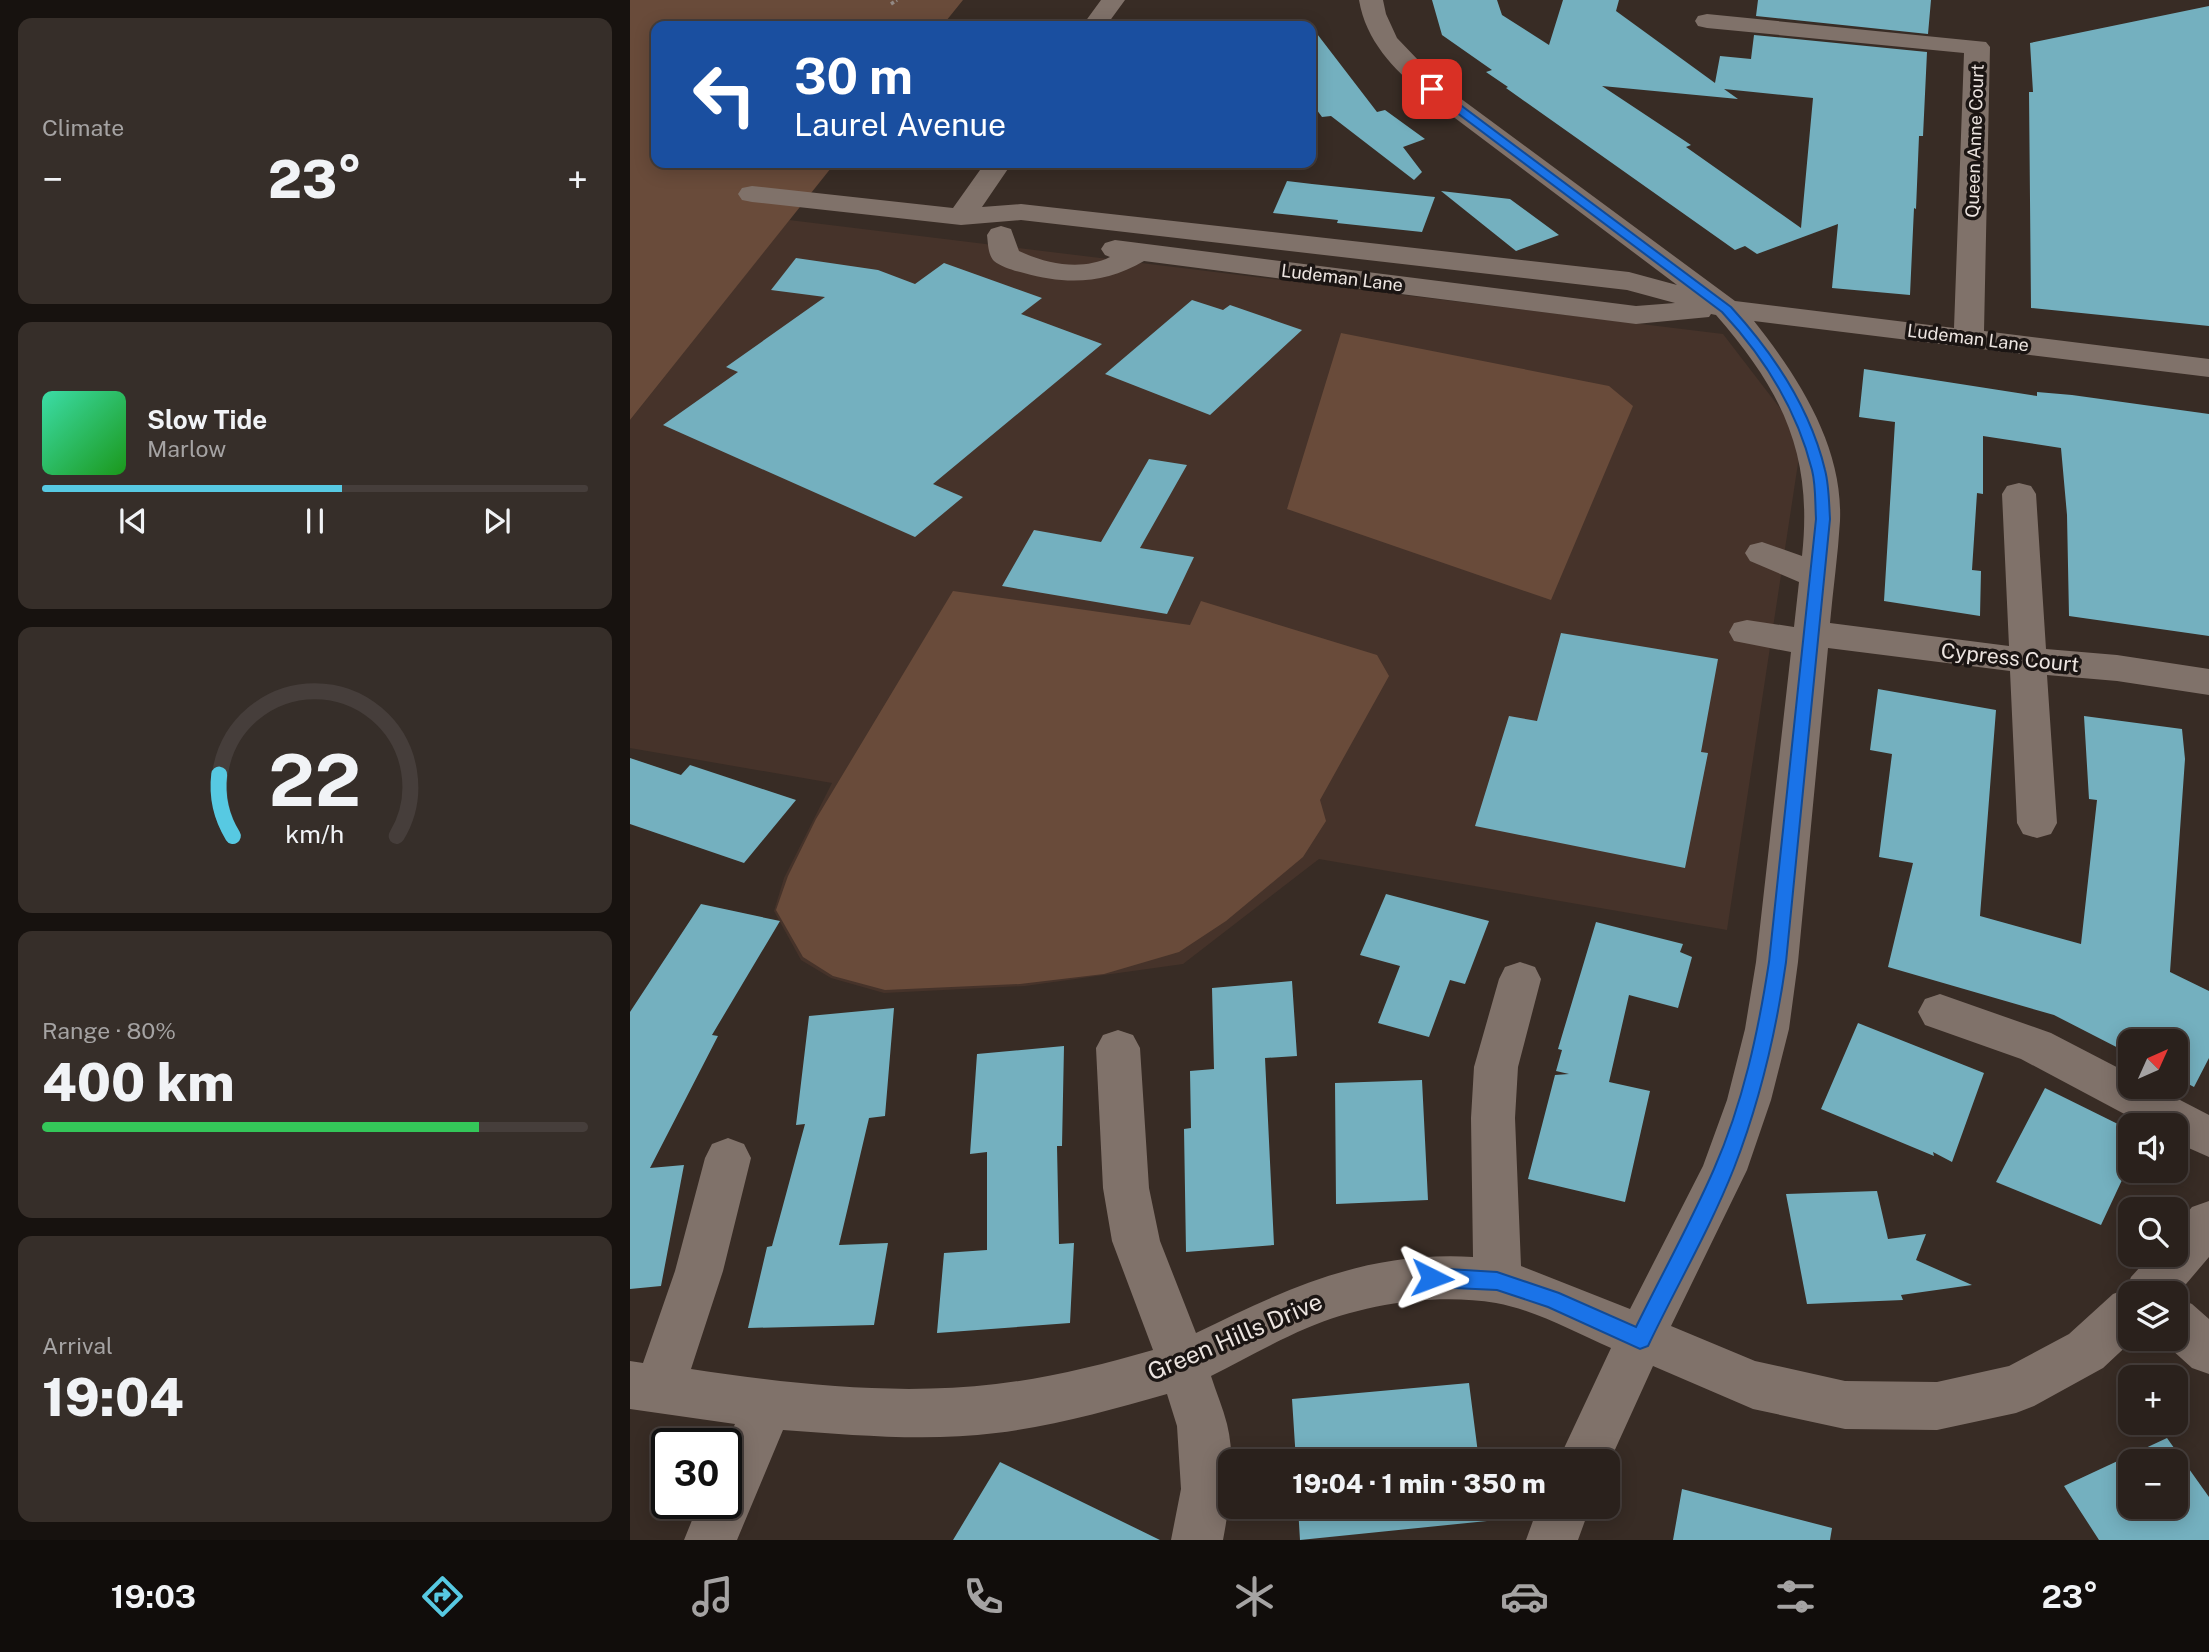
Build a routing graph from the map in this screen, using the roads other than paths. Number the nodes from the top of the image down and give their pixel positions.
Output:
1 (1113, 0) edge
2 (1371, 0) edge
3 (1098, 21) edge
4 (1707, 21) dead end
5 (995, 168) edge
6 (752, 194) dead end
7 (961, 217) junction
8 (1727, 309) junction
9 (1969, 338) junction
10 (2209, 368) edge
11 (2019, 494) dead end
12 (1762, 553) dead end
13 (1817, 576) junction
14 (1748, 632) dead end
15 (1810, 638) junction
16 (2028, 661) junction
17 (2209, 682) edge
18 (2037, 822) dead end
19 (1520, 979) dead end
20 (1940, 1012) dead end
21 (1118, 1048) dead end
22 (2209, 1137) edge
23 (728, 1158) dead end
24 (2209, 1222) edge
25 (1497, 1281) junction
26 (2158, 1281) edge
27 (2118, 1321) edge
28 (2188, 1332) edge
29 (1640, 1339) junction
30 (2209, 1351) edge
31 (1183, 1365) junction
32 (645, 1387) edge
33 (769, 1405) junction
34 (1590, 1449) edge
35 (1560, 1519) edge
36 (710, 1540) edge
37 (1197, 1540) edge
38 (1552, 1540) edge

1 - 3 street
2 - 8 street
4 - 9 street, Queen Anne Court
5 - 7 street
6 - 7 street, Ludeman Lane
7 - 8 street, Ludeman Lane
7 - 8 street, Ludeman Lane
8 - 9 street, Ludeman Lane
8 - 13 street
9 - 10 street, Ludeman Lane
11 - 16 street
12 - 13 street
13 - 15 street
14 - 15 street, Cypress Court
15 - 16 street, Cypress Court
15 - 29 street
16 - 17 street, Cypress Court
16 - 18 street
19 - 25 street
20 - 22 street
21 - 31 street
23 - 32 street
24 - 26 street
25 - 29 street, Green Hills Drive
25 - 31 street, Green Hills Drive
27 - 29 street, Green Hills Drive
28 - 30 street
29 - 34 street
31 - 33 street, Green Hills Drive
31 - 37 street
32 - 33 street, Green Hills Drive
33 - 36 street
35 - 38 street

